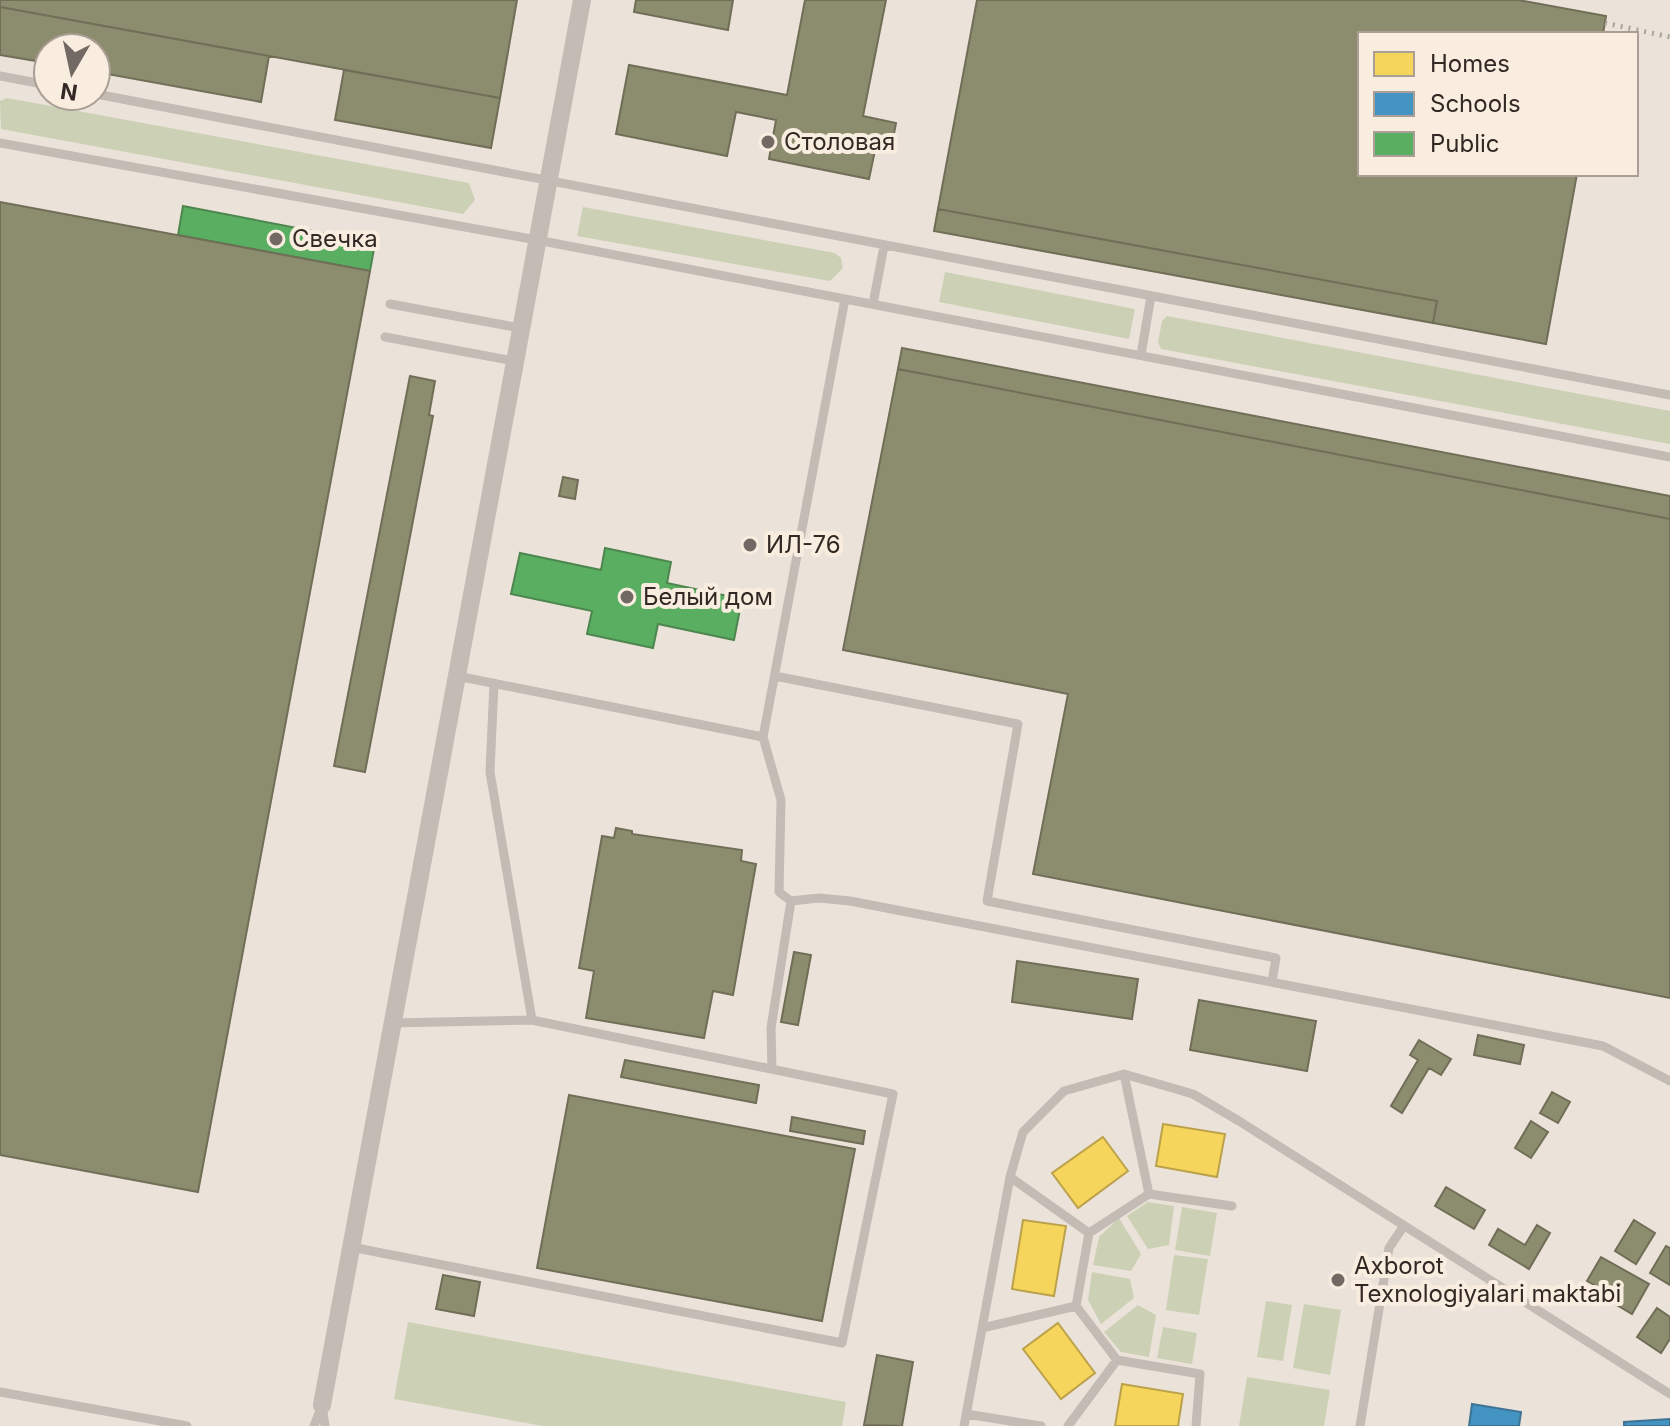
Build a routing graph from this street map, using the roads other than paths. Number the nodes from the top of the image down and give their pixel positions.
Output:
1 (582, 0) edge
2 (0, 76) edge
3 (32, 82) edge
4 (112, 97) edge
5 (0, 143) edge
6 (548, 182) junction
7 (537, 240) junction
8 (884, 246) junction
9 (1151, 296) junction
10 (845, 299) junction
11 (390, 304) dead end
12 (873, 304) junction
13 (520, 328) junction
14 (385, 337) dead end
15 (1141, 355) junction
16 (514, 361) junction
17 (1670, 395) edge
18 (1670, 457) edge
19 (455, 676) junction
20 (775, 676) junction
21 (494, 683) junction
22 (763, 737) junction
23 (791, 901) junction
24 (1272, 982) junction
25 (532, 1020) junction
26 (391, 1023) junction
27 (772, 1069) junction
28 (1124, 1074) junction
29 (1670, 1081) edge
30 (1010, 1177) junction
31 (1149, 1194) junction
32 (1232, 1206) dead end
33 (1403, 1227) junction
34 (1089, 1233) junction
35 (351, 1247) junction
36 (1076, 1306) junction
37 (982, 1328) junction
38 (1117, 1360) junction
39 (0, 1392) edge
40 (1670, 1394) edge
41 (322, 1405) junction
42 (966, 1414) junction
43 (187, 1426) edge
44 (314, 1426) edge
45 (325, 1426) edge
46 (964, 1426) edge
47 (1041, 1426) edge
48 (1068, 1426) edge
49 (1196, 1426) edge
50 (1360, 1426) edge

1 - 6 street
2 - 3 lane
4 - 6 lane
5 - 7 lane
6 - 7 street
6 - 8 lane
7 - 10 lane
7 - 13 street
8 - 9 lane
8 - 12 lane
9 - 15 lane
9 - 17 lane
10 - 12 lane
10 - 20 lane
11 - 13 lane
12 - 15 lane
13 - 16 street
14 - 16 lane
15 - 18 lane
16 - 19 street
19 - 21 lane
19 - 26 street
20 - 22 lane
20 - 24 lane
21 - 22 lane
21 - 25 lane
22 - 23 lane
23 - 24 lane
23 - 27 lane
24 - 29 lane
25 - 26 lane
25 - 27 lane
26 - 35 street
27 - 35 lane
28 - 30 lane
28 - 31 lane
28 - 33 lane
30 - 34 lane
30 - 37 lane
31 - 32 lane
31 - 34 lane
33 - 40 lane
33 - 50 lane
34 - 36 lane
35 - 41 street
36 - 37 lane
36 - 38 lane
37 - 42 lane
38 - 48 lane
38 - 49 lane
39 - 43 lane
41 - 44 lane
41 - 45 lane
42 - 46 lane
42 - 47 lane

